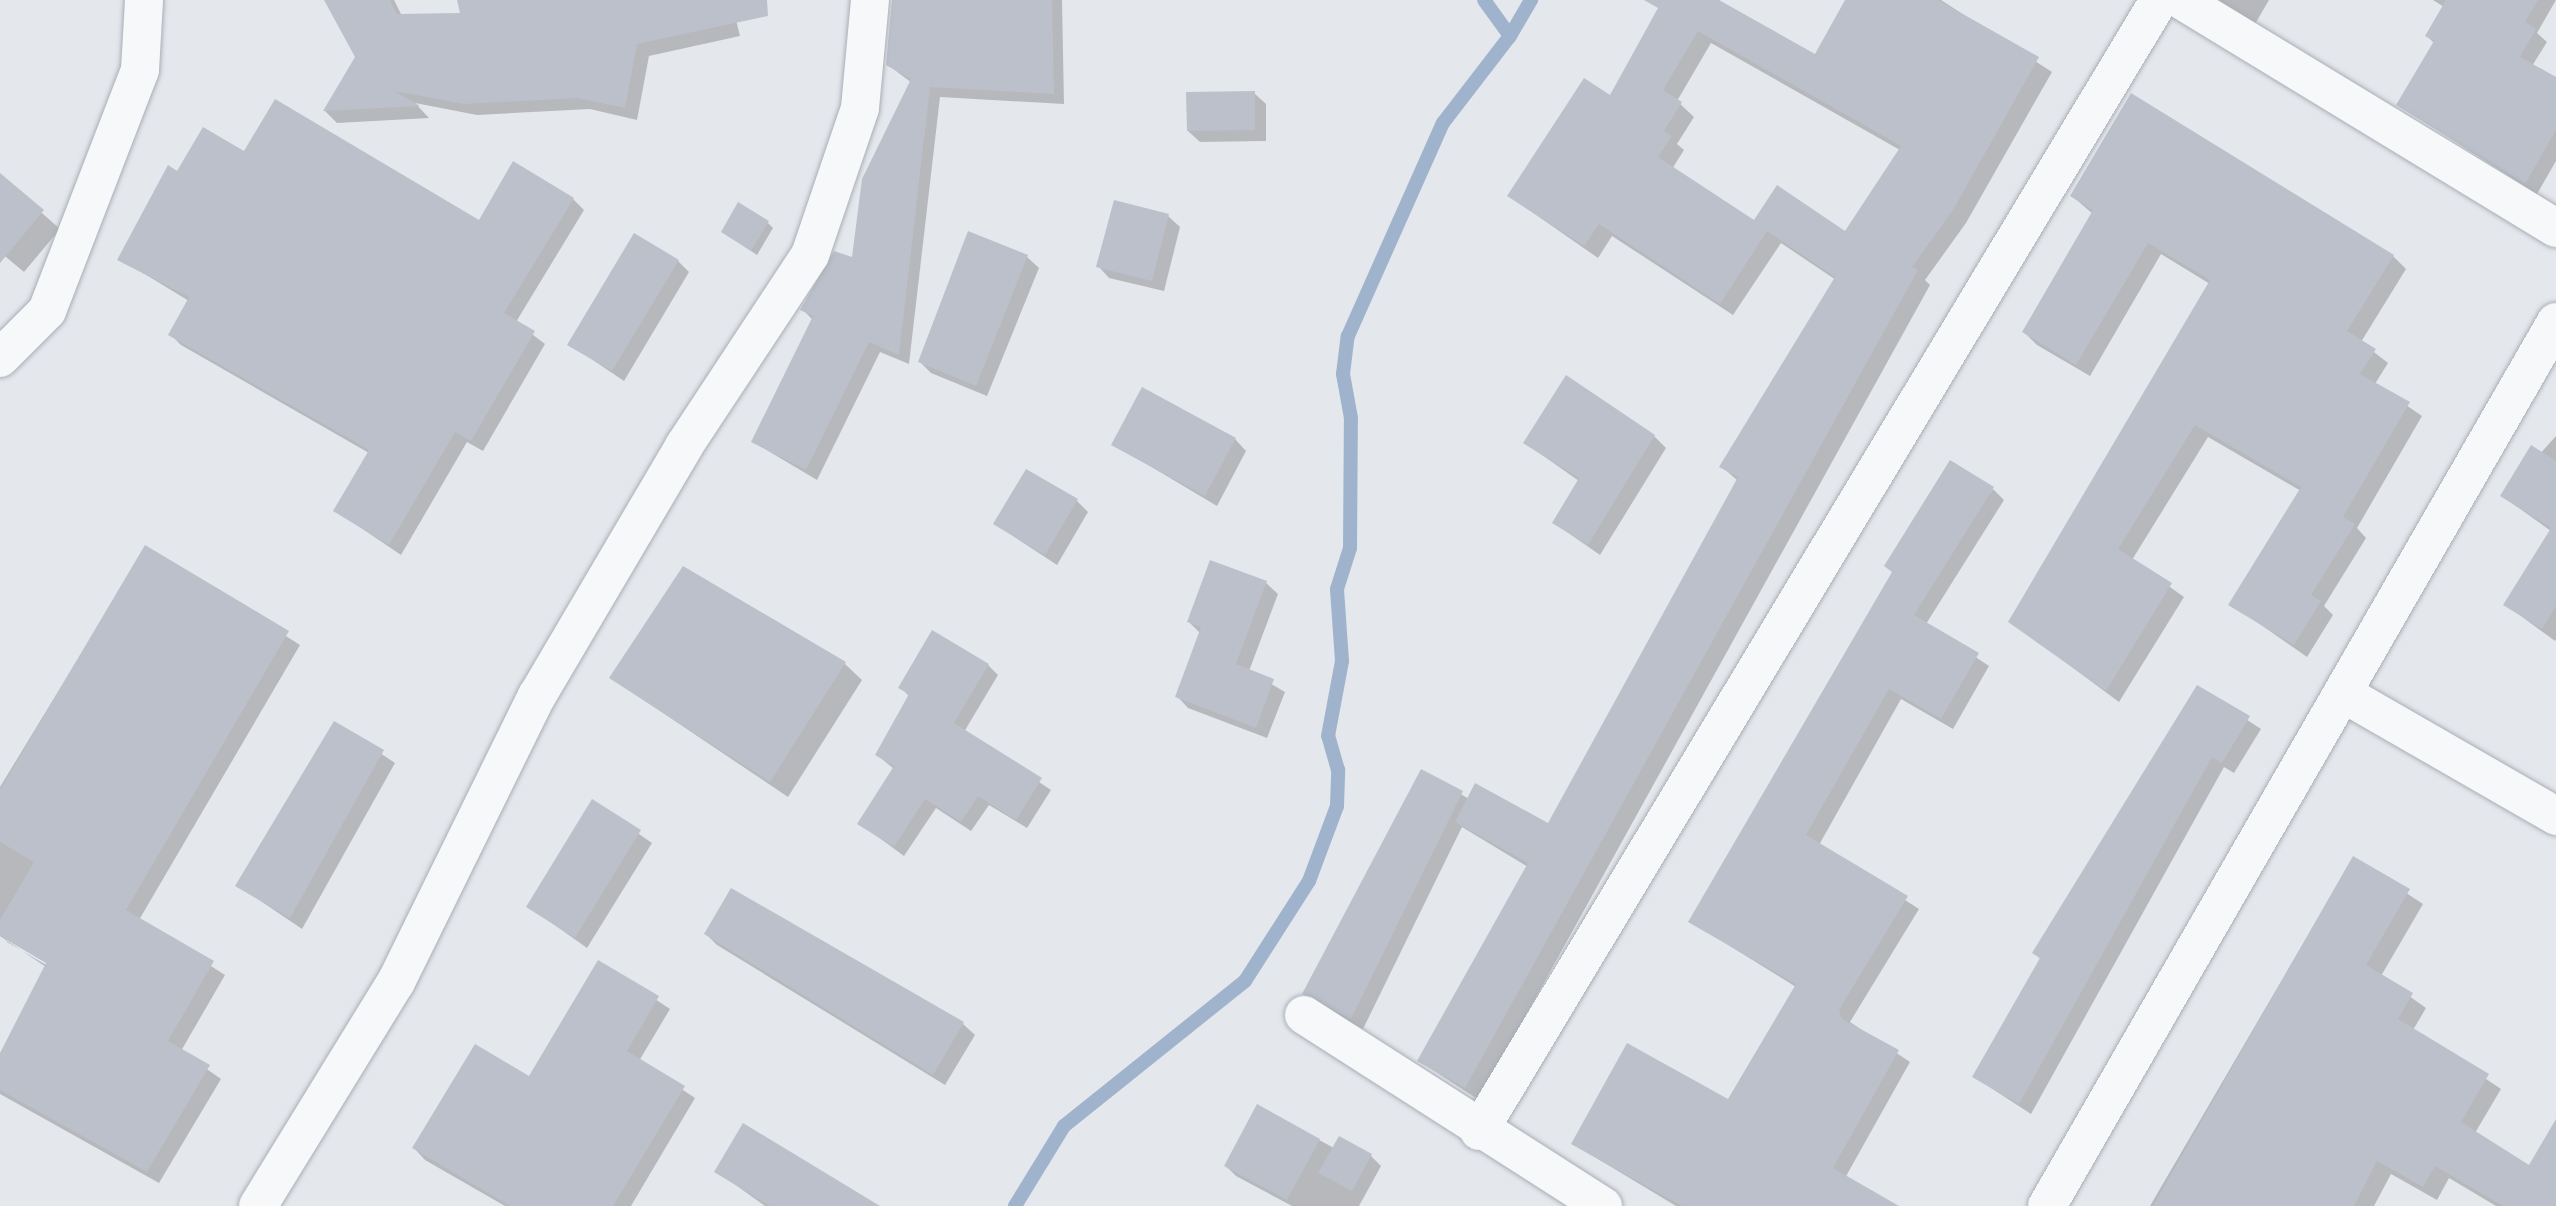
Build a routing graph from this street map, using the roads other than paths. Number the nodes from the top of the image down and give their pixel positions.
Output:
1 (144, 0) edge
2 (870, 0) edge
3 (2159, 0) edge
4 (2181, 0) edge
5 (2556, 228) edge
6 (2556, 322) edge
7 (0, 358) edge
8 (2344, 694) junction
9 (2556, 816) edge
10 (1304, 1015) dead end
11 (1479, 1131) junction
12 (258, 1206) edge
13 (1603, 1206) edge
14 (2047, 1206) edge

1 - 7 street
2 - 12 street
3 - 11 street
4 - 5 street
6 - 8 street
8 - 9 street
8 - 14 street
10 - 11 street
11 - 13 street

